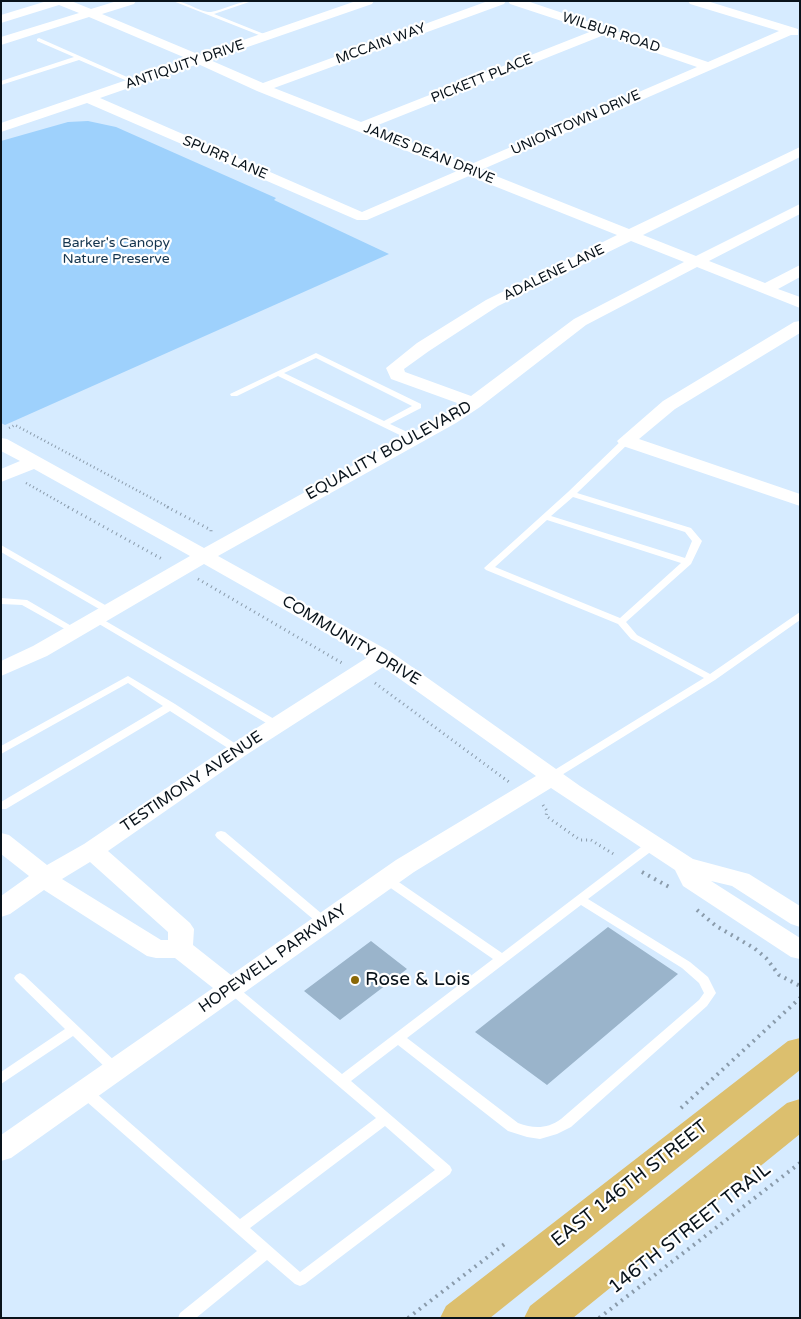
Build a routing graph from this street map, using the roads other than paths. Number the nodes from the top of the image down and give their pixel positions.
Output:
1 (60, 1) edge
2 (130, 1) edge
3 (176, 1) edge
4 (249, 1) edge
5 (368, 1) edge
6 (500, 1) edge
7 (514, 1) edge
8 (694, 1) edge
9 (91, 13) junction
10 (209, 14) junction
11 (1, 19) edge
12 (603, 31) junction
13 (795, 32) edge
14 (266, 36) junction
15 (39, 40) dead end
16 (1, 41) edge
17 (78, 58) junction
18 (200, 59) junction
19 (708, 66) junction
20 (134, 82) junction
21 (1, 83) edge
22 (262, 88) junction
23 (88, 98) junction
24 (361, 127) junction
25 (1, 128) edge
26 (800, 151) edge
27 (469, 170) junction
28 (800, 208) edge
29 (362, 217) joint
30 (630, 235) junction
31 (697, 261) junction
32 (800, 270) edge
33 (766, 289) junction
34 (800, 303) edge
35 (800, 326) edge
36 (278, 372) junction
37 (234, 394) dead end
38 (474, 403) junction
39 (384, 424) junction
40 (414, 438) junction
41 (626, 442) junction
42 (1, 443) edge
43 (34, 462) junction
44 (5, 474) edge
45 (571, 494) junction
46 (800, 500) edge
47 (545, 517) junction
48 (1, 548) edge
49 (204, 556) junction
50 (688, 562) junction
51 (1, 601) edge
52 (103, 615) junction
53 (800, 615) edge
54 (621, 622) junction
55 (75, 631) junction
56 (383, 657) junction
57 (25, 659) junction
58 (1, 660) edge
59 (1, 669) edge
60 (711, 678) junction
61 (171, 706) junction
62 (277, 724) junction
63 (1, 750) edge
64 (238, 750) junction
65 (552, 778) junction
66 (1, 806) edge
67 (222, 835) dead end
68 (1, 841) edge
69 (653, 844) junction
70 (92, 850) junction
71 (685, 864) junction
72 (45, 878) junction
73 (386, 879) junction
74 (581, 900) junction
75 (1, 908) edge
76 (800, 918) edge
77 (324, 922) junction
78 (180, 949) junction
79 (800, 950) edge
80 (502, 960) junction
81 (20, 978) dead end
82 (232, 989) junction
83 (74, 1030) junction
84 (398, 1038) junction
85 (800, 1050) edge
86 (115, 1069) junction
87 (1, 1079) edge
88 (342, 1081) junction
89 (84, 1091) junction
90 (800, 1113) edge
91 (385, 1118) junction
92 (1, 1150) edge
93 (239, 1228) junction
94 (266, 1252) junction
95 (185, 1318) edge
96 (460, 1318) edge
97 (544, 1318) edge

1 - 9 street, JAMES DEAN DRIVE
1 - 11 street
2 - 9 street
3 - 10 lane
4 - 10 lane
5 - 14 street, ANTIQUITY DRIVE
6 - 22 street, MCCAIN WAY
7 - 12 street, WILBUR ROAD
8 - 13 street
9 - 16 street
9 - 18 street, JAMES DEAN DRIVE
10 - 14 lane
12 - 19 street, WILBUR ROAD
12 - 24 street, PICKETT PLACE
13 - 19 street, UNIONTOWN DRIVE
14 - 18 street, ANTIQUITY DRIVE
15 - 17 lane
17 - 20 lane
17 - 21 lane
18 - 20 street, ANTIQUITY DRIVE
18 - 22 street, JAMES DEAN DRIVE
19 - 27 street, UNIONTOWN DRIVE
20 - 23 street, ANTIQUITY DRIVE
22 - 24 street, JAMES DEAN DRIVE
23 - 25 street, ANTIQUITY DRIVE
23 - 29 street, SPURR LANE
24 - 27 street, JAMES DEAN DRIVE
26 - 30 street, ADALENE LANE
27 - 29 street, UNIONTOWN DRIVE
27 - 30 street, JAMES DEAN DRIVE
28 - 31 street, EQUALITY BOULEVARD
30 - 31 street, JAMES DEAN DRIVE
30 - 38 street, ADALENE LANE
31 - 33 street, JAMES DEAN DRIVE
31 - 38 street, EQUALITY BOULEVARD
32 - 33 street
33 - 34 street, JAMES DEAN DRIVE
35 - 41 street
36 - 37 lane
36 - 39 lane
36 - 39 lane
38 - 40 street, EQUALITY BOULEVARD
39 - 40 lane
40 - 49 street, EQUALITY BOULEVARD
41 - 45 lane
41 - 46 street
42 - 43 street, COMMUNITY DRIVE
43 - 44 street
43 - 49 street, COMMUNITY DRIVE
45 - 47 lane
45 - 50 lane
47 - 50 lane
47 - 54 lane
48 - 52 lane
49 - 52 street, EQUALITY BOULEVARD
49 - 56 street, COMMUNITY DRIVE
50 - 54 lane
51 - 55 lane
52 - 55 street, EQUALITY BOULEVARD
52 - 62 lane
53 - 60 lane
54 - 60 lane
55 - 57 street, EQUALITY BOULEVARD
56 - 62 street, TESTIMONY AVENUE
56 - 65 street, COMMUNITY DRIVE
57 - 58 street, EQUALITY BOULEVARD
57 - 59 street, EQUALITY BOULEVARD
60 - 65 lane
61 - 63 lane
61 - 64 lane
61 - 66 lane
62 - 64 street, TESTIMONY AVENUE
64 - 70 street, TESTIMONY AVENUE
65 - 69 street, COMMUNITY DRIVE
65 - 73 street, HOPEWELL PARKWAY
67 - 77 lane
68 - 72 street
69 - 71 street, COMMUNITY DRIVE
69 - 74 lane
70 - 72 street, TESTIMONY AVENUE
70 - 78 street
71 - 76 street, COMMUNITY DRIVE
71 - 79 street, COMMUNITY DRIVE
72 - 75 street, TESTIMONY AVENUE
72 - 78 street
73 - 77 street, HOPEWELL PARKWAY
73 - 80 lane
74 - 80 lane
74 - 84 lane
77 - 82 street, HOPEWELL PARKWAY
78 - 82 street
80 - 84 lane
81 - 83 lane
82 - 86 street, HOPEWELL PARKWAY
82 - 88 lane
83 - 86 lane
83 - 87 lane
84 - 88 lane
85 - 96 main road, EAST 146TH STREET
86 - 89 street, HOPEWELL PARKWAY
88 - 91 lane
89 - 92 street, HOPEWELL PARKWAY
89 - 93 lane
90 - 97 main road
91 - 93 lane
91 - 94 lane
93 - 94 lane
94 - 95 lane

